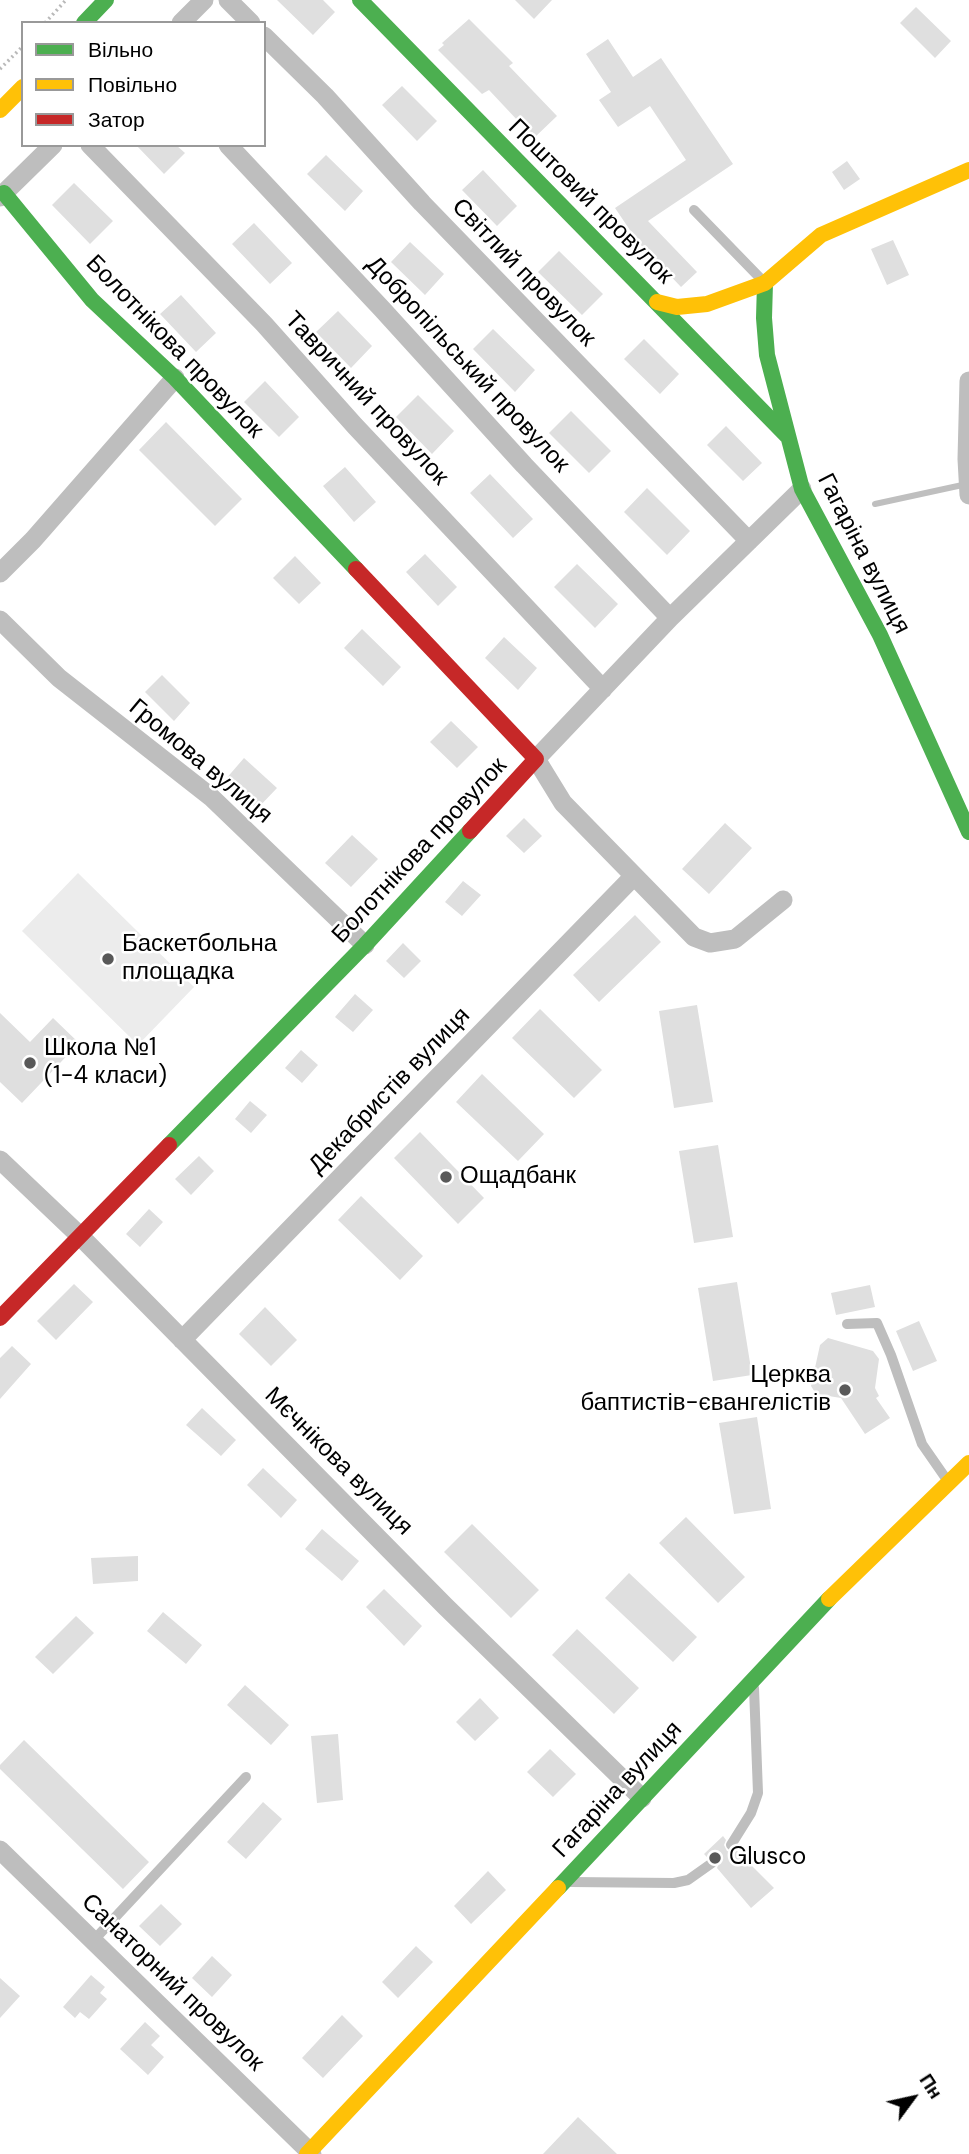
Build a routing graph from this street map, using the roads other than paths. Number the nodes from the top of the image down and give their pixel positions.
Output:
1 (106, 0) edge
2 (204, 0) edge
3 (228, 0) edge
4 (360, 0) edge
5 (86, 21) edge
6 (183, 21) edge
7 (249, 21) edge
8 (266, 38) edge
9 (21, 89) edge
10 (0, 110) edge
11 (51, 147) edge
12 (92, 147) edge
13 (230, 147) edge
14 (969, 170) edge
15 (2, 195) edge
16 (694, 210) dead end
17 (765, 283) junction
18 (657, 302) junction
19 (175, 378) junction
20 (969, 382) edge
21 (788, 436) junction
22 (802, 489) junction
23 (969, 494) edge
24 (749, 541) junction
25 (0, 573) edge
26 (670, 618) junction
27 (0, 620) edge
28 (603, 689) junction
29 (536, 759) junction
30 (969, 832) edge
31 (634, 876) junction
32 (783, 900) dead end
33 (365, 945) junction
34 (0, 1160) edge
35 (80, 1236) junction
36 (0, 1318) edge
37 (847, 1324) dead end
38 (182, 1340) junction
39 (969, 1463) edge
40 (949, 1483) junction
41 (754, 1679) junction
42 (246, 1777) dead end
43 (642, 1798) junction
44 (731, 1845) dead end
45 (0, 1850) edge
46 (712, 1863) dead end
47 (563, 1881) junction
48 (93, 1941) junction
49 (309, 2153) edge

1 - 5 main road
2 - 6 street
3 - 7 street
4 - 18 main road, Поштовий провулок
8 - 24 street, Світлий провулок
9 - 10 main road
11 - 15 street
12 - 28 street, Тавричний провулок
13 - 26 street, Добропільський провулок
14 - 17 main road
15 - 19 main road, Болотнікова провулок
16 - 17 lane
17 - 18 main road
17 - 21 main road, Гагаріна вулиця
18 - 21 main road, Поштовий провулок
19 - 25 street
19 - 29 main road, Болотнікова провулок
20 - 23 street
21 - 22 main road, Гагаріна вулиця
22 - 24 street
22 - 30 main road, Гагаріна вулиця
24 - 26 street
26 - 28 street
27 - 33 street, Громова вулиця
28 - 29 street
29 - 31 street
29 - 33 main road, Болотнікова провулок
31 - 32 street
31 - 38 street, Декабристів вулиця
33 - 35 main road, Болотнікова провулок
34 - 35 street, Мєчнікова вулиця
35 - 36 main road, Болотнікова провулок
35 - 38 street, Мєчнікова вулиця
37 - 40 lane
38 - 43 street, Мєчнікова вулиця
39 - 40 main road, Гагаріна вулиця
40 - 41 main road, Гагаріна вулиця
41 - 43 main road, Гагаріна вулиця
41 - 44 lane
42 - 48 lane
43 - 47 main road, Гагаріна вулиця
45 - 48 street, Санаторний провулок
46 - 47 lane
47 - 49 main road, Гагаріна вулиця
48 - 49 street, Санаторний провулок

